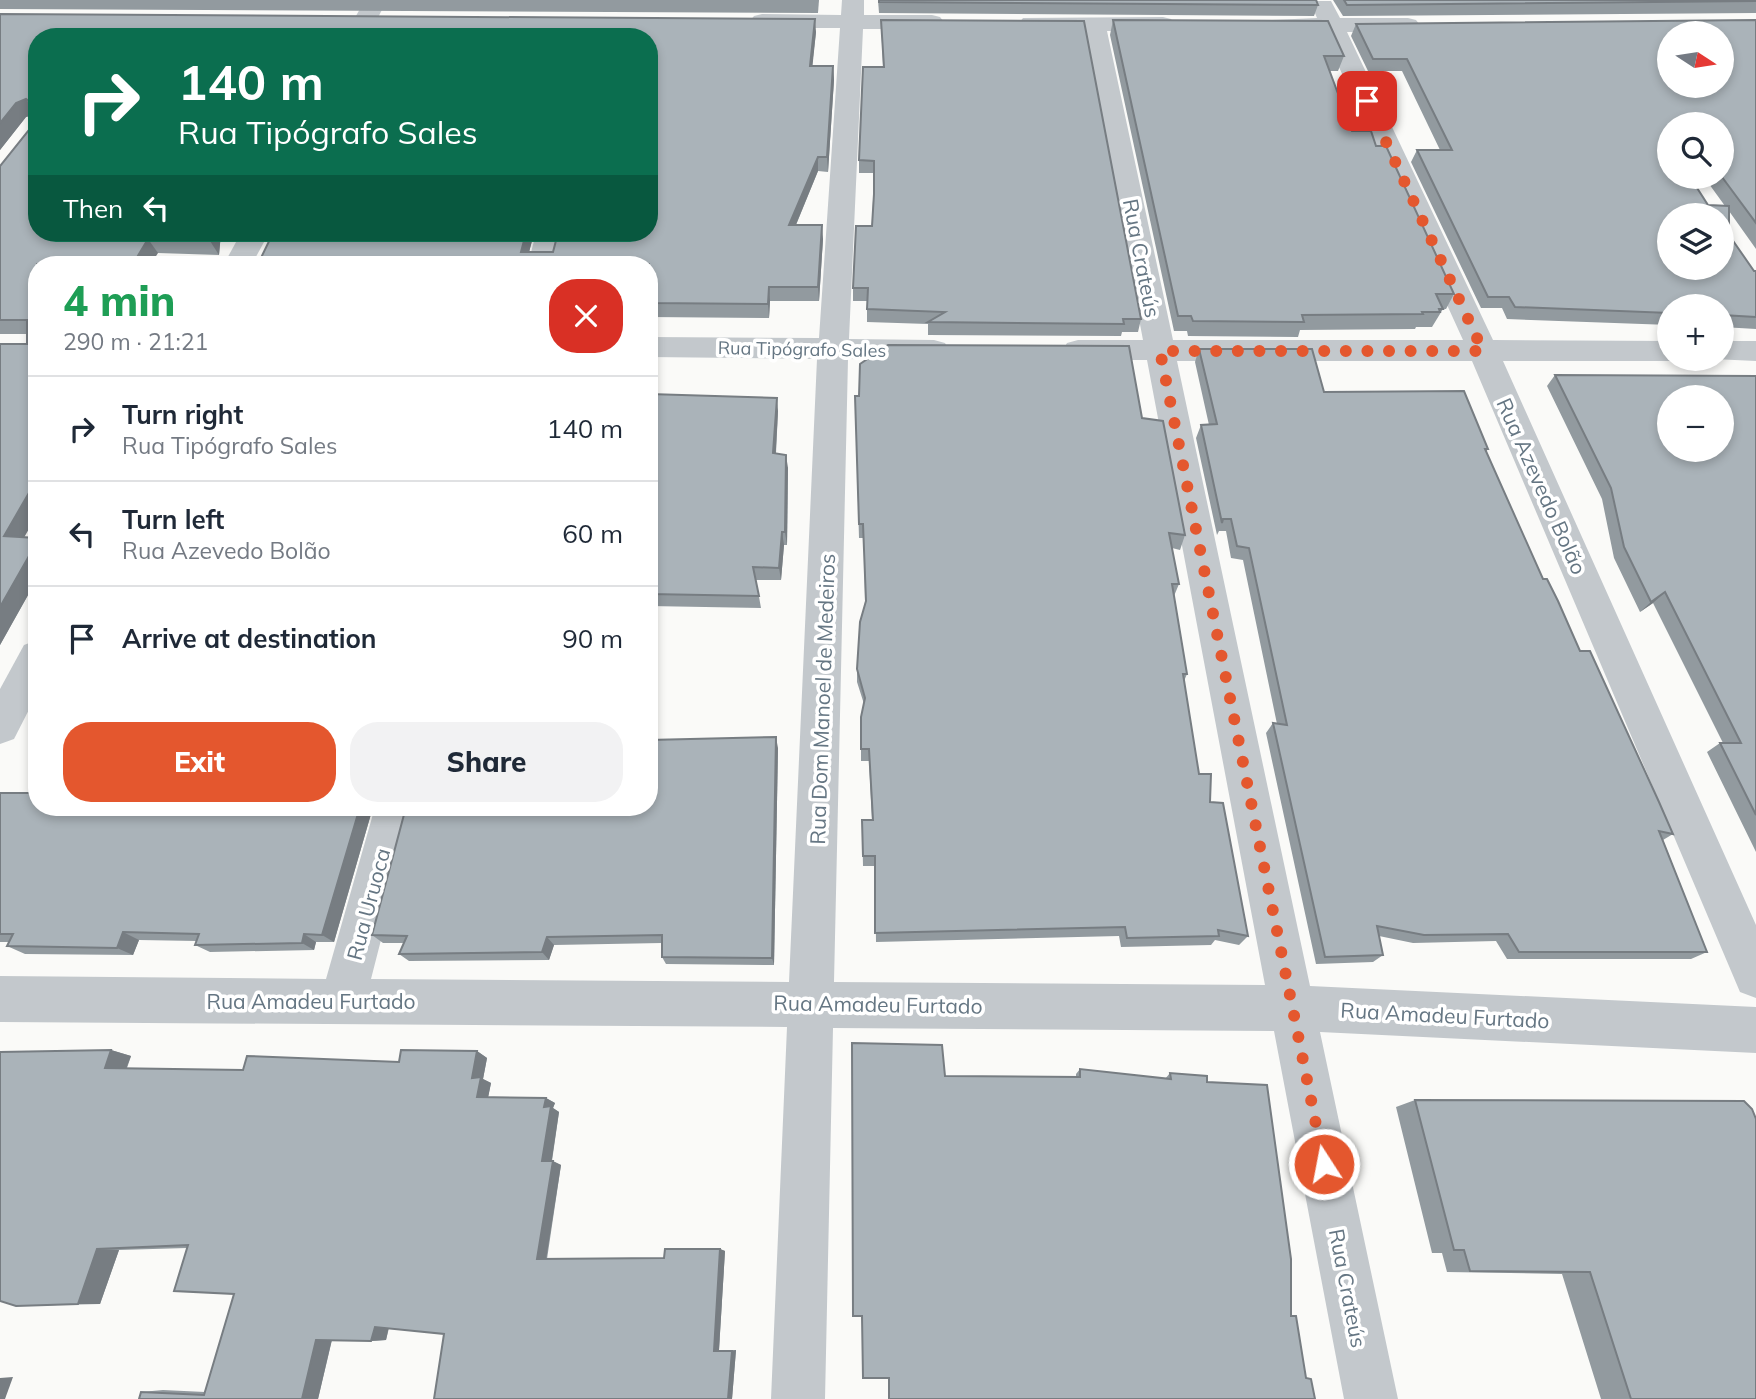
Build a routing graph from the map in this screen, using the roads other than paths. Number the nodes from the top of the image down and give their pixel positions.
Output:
1 (852, 11) edge
2 (1326, 13) edge
3 (339, 18) edge
4 (366, 18) edge
5 (393, 18) edge
6 (744, 21) edge
7 (960, 22) edge
8 (1014, 23) edge
9 (1094, 23) junction
10 (1192, 24) edge
11 (1262, 25) edge
12 (1428, 25) edge
13 (658, 347) edge
14 (833, 350) junction
15 (956, 350) edge
16 (1051, 350) edge
17 (1160, 351) junction
18 (1483, 351) junction
19 (1657, 351) edge
20 (1734, 351) edge
21 (1756, 351) edge
22 (28, 673) edge
23 (0, 727) edge
24 (393, 816) edge
25 (1756, 976) edge
26 (0, 999) edge
27 (342, 1002) junction
28 (812, 1003) junction
29 (1292, 1008) junction
30 (1756, 1030) edge
31 (798, 1399) edge
32 (1371, 1399) edge

1 - 6 street
1 - 7 street
1 - 14 street, Rua Dom Manoel de Medeiros
2 - 11 street
2 - 12 street
2 - 18 street, Rua Azevedo Bolão
3 - 4 street
4 - 5 street
8 - 9 street
9 - 10 street
9 - 17 street, Rua Crateús
13 - 14 street, Rua Tipógrafo Sales
14 - 15 street, Rua Tipógrafo Sales
14 - 28 street, Rua Dom Manoel de Medeiros
16 - 17 street
17 - 18 street
17 - 29 street, Rua Crateús
18 - 19 street
18 - 25 street, Rua Azevedo Bolão
20 - 21 street
22 - 23 street
24 - 27 street, Rua Uruoca
26 - 27 street, Rua Amadeu Furtado
27 - 28 street, Rua Amadeu Furtado
28 - 29 street, Rua Amadeu Furtado
28 - 31 street, Rua Dom Manoel de Medeiros
29 - 30 street, Rua Amadeu Furtado
29 - 32 street, Rua Crateús

